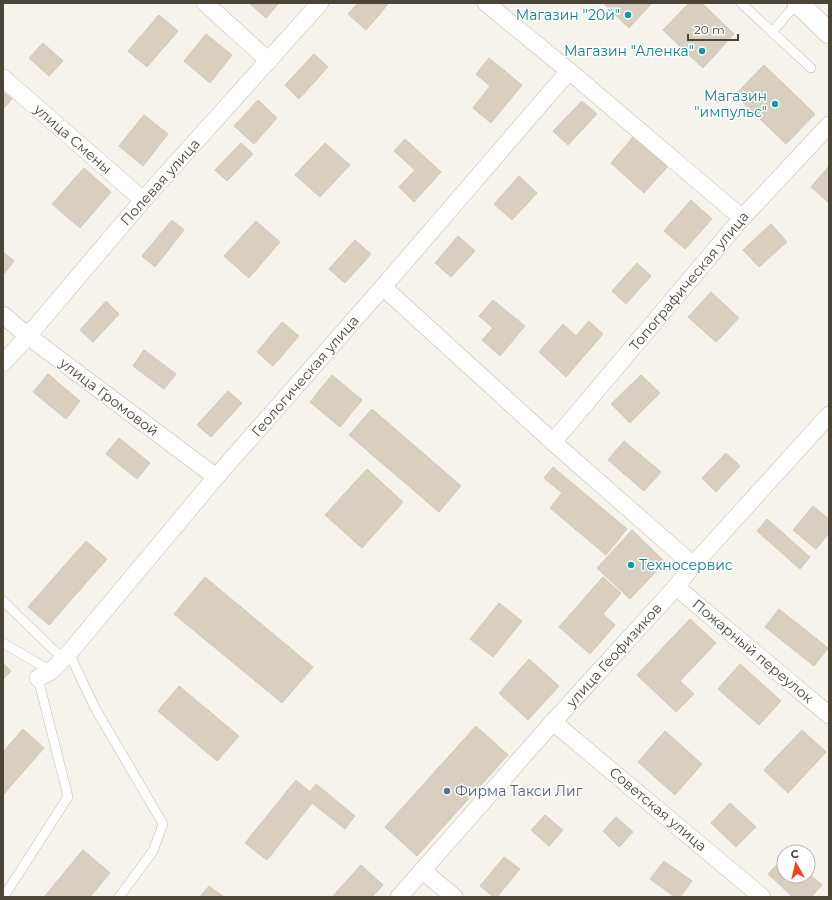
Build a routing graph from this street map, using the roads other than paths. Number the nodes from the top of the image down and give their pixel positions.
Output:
1 (205, 3) edge
2 (320, 3) edge
3 (486, 3) edge
4 (741, 3) edge
5 (798, 3) edge
6 (772, 32) junction
7 (829, 34) edge
8 (269, 61) junction
9 (811, 68) dead end
10 (569, 71) junction
11 (3, 78) edge
12 (829, 125) edge
13 (143, 200) junction
14 (742, 218) junction
15 (383, 287) junction
16 (3, 315) edge
17 (28, 336) junction
18 (3, 363) edge
19 (829, 415) edge
20 (554, 442) junction
21 (216, 477) junction
22 (693, 565) junction
23 (676, 587) junction
24 (3, 602) edge
25 (3, 642) edge
26 (55, 665) junction
27 (829, 715) edge
28 (553, 722) junction
29 (423, 871) junction
30 (6, 893) dead end
31 (119, 897) edge
32 (399, 897) edge
33 (454, 897) edge
34 (762, 897) edge

1 - 8 street
2 - 8 street, Полевая улица
3 - 10 street
4 - 6 lane
5 - 6 lane
5 - 7 street
6 - 9 lane
8 - 13 street, Полевая улица
10 - 14 street
10 - 15 street, Геологическая улица
11 - 13 street, улица Смены
12 - 14 street, Топографическая улица
13 - 17 street, Полевая улица
14 - 20 street, Топографическая улица
15 - 20 street
15 - 21 street, Геологическая улица
16 - 17 street, улица Громовой
17 - 18 street, Полевая улица
17 - 21 street, улица Громовой
19 - 22 street, улица Геофизиков
20 - 22 street
21 - 26 street, Геологическая улица
22 - 23 street, улица Геофизиков
23 - 27 street, Пожарный переулок
23 - 28 street, улица Геофизиков
24 - 26 lane
25 - 26 lane
26 - 30 lane
26 - 31 lane
28 - 29 street, улица Геофизиков
28 - 34 street, Советская улица
29 - 32 street, улица Геофизиков
29 - 33 street

